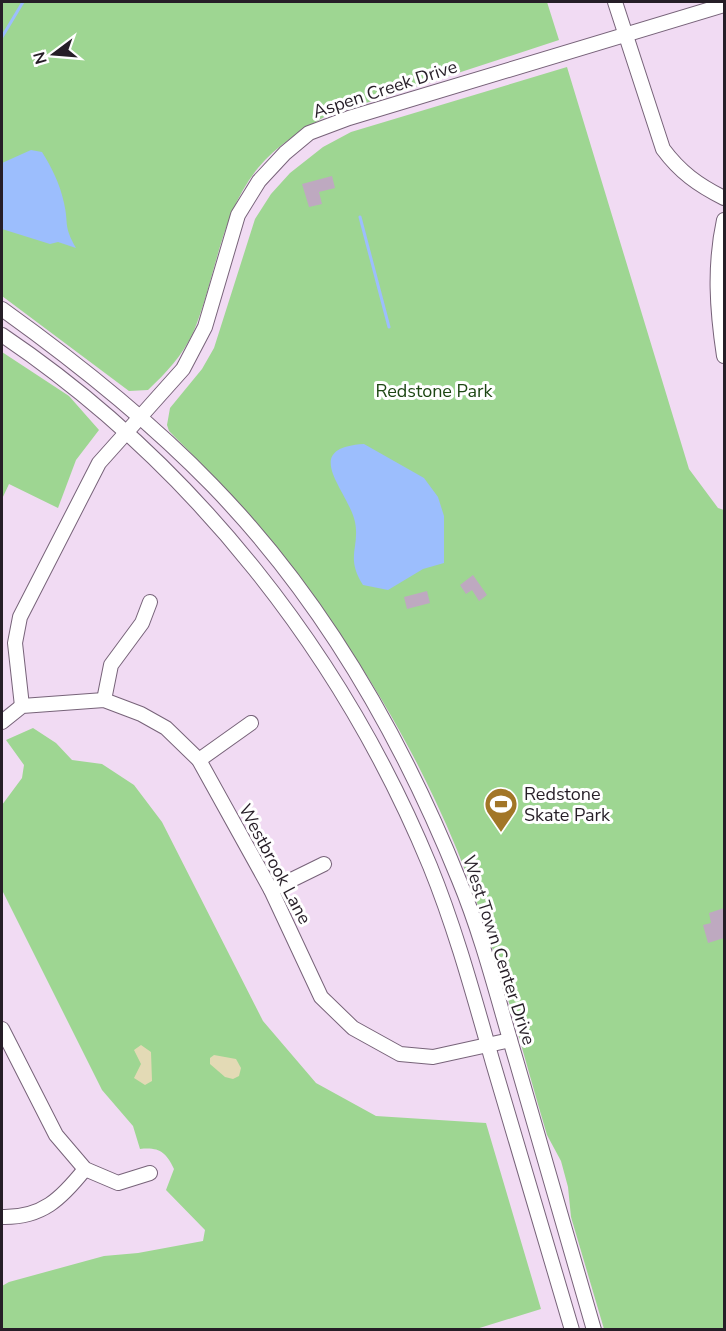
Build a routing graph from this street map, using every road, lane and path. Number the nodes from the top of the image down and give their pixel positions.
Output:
1 (615, 2) edge
2 (724, 5) edge
3 (624, 34) junction
4 (724, 198) edge
5 (724, 220) edge
6 (2, 309) edge
7 (2, 335) edge
8 (724, 356) edge
9 (141, 418) junction
10 (127, 434) junction
11 (150, 602) dead end
12 (104, 700) junction
13 (22, 706) junction
14 (2, 722) edge
15 (251, 723) dead end
16 (199, 760) junction
17 (324, 864) dead end
18 (271, 890) junction
19 (2, 1029) edge
20 (510, 1040) junction
21 (488, 1046) junction
22 (85, 1169) junction
23 (150, 1173) dead end
24 (2, 1217) edge
25 (572, 1329) edge
26 (594, 1329) edge

1 - 3 street
2 - 3 street, Aspen Creek Drive
3 - 4 street
3 - 9 street, Aspen Creek Drive
5 - 8 street
6 - 9 street, West Town Center Drive
7 - 10 street, West Town Center Drive
9 - 10 street, Aspen Creek Drive
9 - 20 street, West Town Center Drive
10 - 13 street, Aspen Creek Drive
10 - 21 street, West Town Center Drive
11 - 12 street
12 - 13 street, Westbrook Lane
12 - 16 street, Westbrook Lane
13 - 14 street
15 - 16 street
16 - 18 street, Westbrook Lane
17 - 18 street
18 - 21 street, Westbrook Lane
19 - 22 street
20 - 21 street, Westbrook Lane
20 - 26 street, West Town Center Drive
21 - 25 street, West Town Center Drive
22 - 23 street
22 - 24 street

